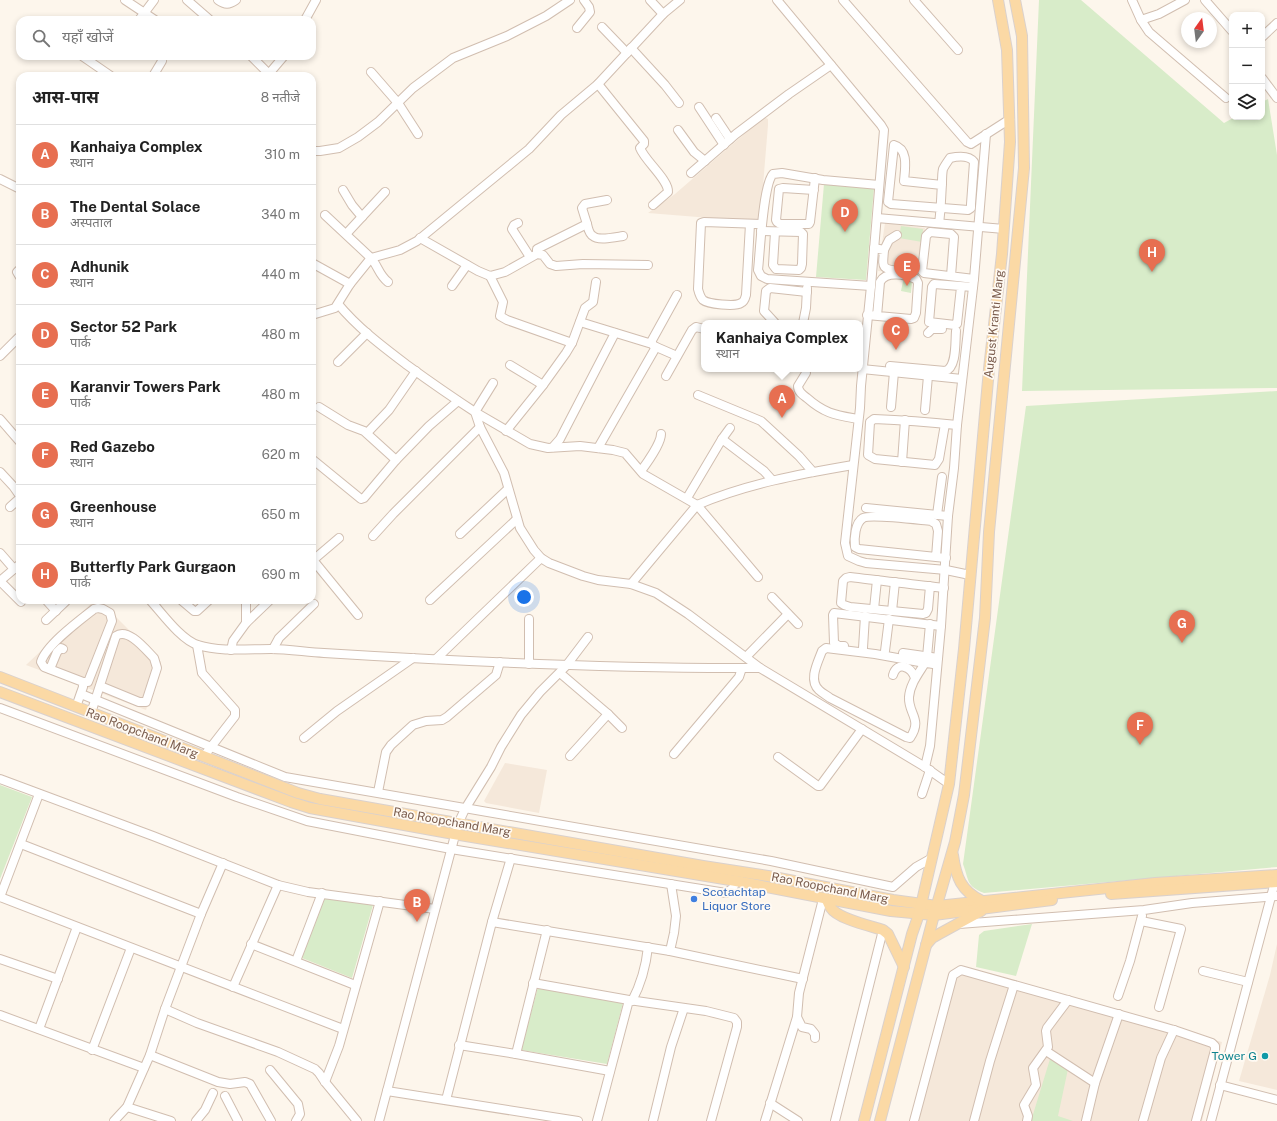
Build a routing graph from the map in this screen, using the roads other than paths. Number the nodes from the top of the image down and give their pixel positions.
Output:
1 (125, 0) edge
2 (154, 0) edge
3 (187, 0) edge
4 (218, 0) edge
5 (236, 0) edge
6 (316, 0) edge
7 (570, 0) edge
8 (584, 0) edge
9 (650, 0) edge
10 (680, 0) edge
11 (777, 0) edge
12 (843, 0) edge
13 (914, 0) edge
14 (998, 0) edge
15 (1015, 0) edge
16 (1132, 0) edge
17 (1186, 0) edge
18 (1205, 0) edge
19 (144, 13) junction
20 (664, 14) junction
21 (142, 16) edge
22 (149, 16) edge
23 (205, 16) edge
24 (307, 16) edge
25 (1141, 20) junction
26 (1277, 23) edge
27 (602, 27) dead end
28 (576, 28) dead end
29 (1229, 28) edge
30 (1265, 35) edge
31 (958, 50) dead end
32 (629, 51) junction
33 (88, 60) edge
34 (255, 60) edge
35 (281, 60) edge
36 (162, 61) dead end
37 (831, 65) junction
38 (105, 72) edge
39 (155, 72) edge
40 (265, 72) edge
41 (271, 72) edge
42 (371, 72) dead end
43 (1265, 82) edge
44 (598, 84) junction
45 (1226, 98) dead end
46 (1277, 98) edge
47 (398, 103) junction
48 (679, 103) dead end
49 (699, 107) dead end
50 (716, 118) dead end
51 (1010, 119) junction
52 (678, 130) dead end
53 (418, 134) dead end
54 (986, 134) junction
55 (730, 139) junction
56 (724, 145) junction
57 (316, 151) edge
58 (705, 161) junction
59 (691, 173) dead end
60 (815, 178) junction
61 (0, 179) edge
62 (890, 180) junction
63 (904, 181) junction
64 (879, 184) junction
65 (942, 185) junction
66 (16, 187) edge
67 (343, 190) dead end
68 (814, 190) junction
69 (385, 192) dead end
70 (607, 200) dead end
71 (653, 205) dead end
72 (941, 207) junction
73 (325, 215) dead end
74 (362, 217) junction
75 (877, 218) junction
76 (518, 223) dead end
77 (939, 223) junction
78 (587, 224) junction
79 (750, 224) junction
80 (978, 227) junction
81 (1004, 229) junction
82 (761, 231) junction
83 (776, 232) junction
84 (347, 234) junction
85 (897, 235) dead end
86 (623, 236) dead end
87 (750, 236) junction
88 (420, 238) junction
89 (874, 248) junction
90 (884, 250) junction
91 (533, 256) junction
92 (371, 258) junction
93 (316, 265) edge
94 (467, 265) junction
95 (648, 265) dead end
96 (912, 272) dead end
97 (490, 276) junction
98 (951, 276) junction
99 (974, 279) junction
100 (808, 281) junction
101 (388, 282) dead end
102 (596, 282) dead end
103 (350, 284) junction
104 (452, 286) dead end
105 (871, 286) junction
106 (961, 287) junction
107 (973, 288) junction
108 (807, 292) junction
109 (677, 295) dead end
110 (338, 304) junction
111 (316, 314) edge
112 (867, 315) junction
113 (877, 316) junction
114 (772, 320) edge
115 (804, 320) edge
116 (580, 322) junction
117 (701, 328) edge
118 (956, 331) junction
119 (967, 332) junction
120 (367, 333) junction
121 (615, 333) junction
122 (928, 333) dead end
123 (16, 340) edge
124 (572, 343) junction
125 (654, 345) junction
126 (0, 356) edge
127 (677, 356) junction
128 (863, 359) edge
129 (338, 362) dead end
130 (510, 365) dead end
131 (892, 369) junction
132 (863, 370) edge
133 (416, 371) junction
134 (806, 372) edge
135 (862, 372) edge
136 (666, 376) dead end
137 (928, 376) junction
138 (962, 380) junction
139 (493, 383) dead end
140 (542, 385) junction
141 (698, 395) dead end
142 (458, 401) junction
143 (986, 406) junction
144 (319, 407) dead end
145 (891, 407) dead end
146 (1002, 408) junction
147 (925, 410) dead end
148 (475, 412) junction
149 (0, 419) edge
150 (858, 419) junction
151 (905, 420) junction
152 (946, 424) junction
153 (957, 425) junction
154 (480, 428) junction
155 (730, 428) dead end
156 (506, 431) junction
157 (367, 433) junction
158 (661, 434) dead end
159 (16, 437) edge
160 (722, 439) junction
161 (553, 447) junction
162 (598, 448) junction
163 (396, 460) junction
164 (316, 462) edge
165 (902, 462) junction
166 (853, 465) junction
167 (641, 471) junction
168 (813, 472) junction
169 (2, 476) edge
170 (942, 477) dead end
171 (772, 480) junction
172 (16, 483) edge
173 (508, 489) junction
174 (687, 498) junction
175 (16, 501) edge
176 (697, 505) junction
177 (10, 507) dead end
178 (866, 508) dead end
179 (937, 515) junction
180 (948, 516) junction
181 (517, 519) junction
182 (460, 534) dead end
183 (373, 536) dead end
184 (338, 538) dead end
185 (0, 553) edge
186 (316, 557) edge
187 (936, 557) junction
188 (541, 558) junction
189 (946, 558) junction
190 (16, 565) edge
191 (316, 565) edge
192 (16, 569) edge
193 (946, 570) junction
194 (970, 575) junction
195 (758, 577) dead end
196 (877, 580) junction
197 (0, 581) edge
198 (895, 582) junction
199 (630, 584) junction
200 (930, 586) junction
201 (944, 588) junction
202 (16, 597) edge
203 (772, 597) dead end
204 (430, 600) dead end
205 (50, 604) edge
206 (64, 604) edge
207 (154, 604) edge
208 (186, 604) edge
209 (205, 604) edge
210 (246, 604) edge
211 (266, 604) edge
212 (314, 604) dead end
213 (874, 609) junction
214 (56, 611) junction
215 (892, 611) junction
216 (788, 614) junction
217 (358, 615) dead end
218 (966, 615) junction
219 (865, 616) junction
220 (985, 618) junction
221 (529, 619) dead end
222 (889, 619) junction
223 (46, 620) dead end
224 (246, 623) junction
225 (798, 624) dead end
226 (930, 624) junction
227 (941, 626) junction
228 (588, 638) dead end
229 (197, 645) junction
230 (864, 648) junction
231 (63, 649) dead end
232 (273, 649) junction
233 (964, 649) junction
234 (231, 650) junction
235 (885, 651) junction
236 (981, 651) junction
237 (746, 657) junction
238 (413, 658) junction
239 (436, 660) junction
240 (926, 660) junction
241 (500, 662) junction
242 (937, 662) junction
243 (529, 664) junction
244 (566, 666) junction
245 (742, 668) junction
246 (760, 668) junction
247 (50, 669) junction
248 (560, 673) junction
249 (893, 675) dead end
250 (0, 677) edge
251 (915, 678) junction
252 (83, 682) junction
253 (100, 686) junction
254 (0, 692) edge
255 (81, 694) junction
256 (96, 699) junction
257 (76, 707) junction
258 (0, 708) edge
259 (91, 713) junction
260 (608, 714) junction
261 (622, 728) dead end
262 (862, 729) junction
263 (304, 738) dead end
264 (211, 746) junction
265 (674, 754) dead end
266 (204, 756) junction
267 (570, 756) dead end
268 (778, 757) dead end
269 (928, 768) junction
270 (0, 779) edge
271 (949, 784) junction
272 (378, 792) junction
273 (39, 794) junction
274 (922, 794) dead end
275 (465, 809) junction
276 (458, 824) junction
277 (454, 834) junction
278 (20, 844) junction
279 (450, 849) junction
280 (952, 851) junction
281 (511, 858) junction
282 (932, 858) junction
283 (223, 863) junction
284 (1276, 879) edge
285 (736, 881) junction
286 (671, 884) junction
287 (278, 885) junction
288 (322, 893) junction
289 (0, 897) edge
290 (1274, 897) edge
291 (825, 899) junction
292 (380, 901) junction
293 (984, 904) junction
294 (435, 909) junction
295 (920, 909) junction
296 (935, 910) junction
297 (1144, 910) junction
298 (201, 914) junction
299 (1141, 921) junction
300 (492, 922) junction
301 (959, 924) junction
302 (77, 927) junction
303 (547, 930) junction
304 (884, 930) junction
305 (251, 944) junction
306 (926, 946) junction
307 (648, 947) junction
308 (131, 948) junction
309 (670, 951) junction
310 (0, 959) edge
311 (296, 961) junction
312 (182, 967) junction
313 (904, 967) junction
314 (1203, 971) dead end
315 (58, 979) junction
316 (803, 979) junction
317 (533, 982) junction
318 (1248, 982) junction
319 (355, 985) junction
320 (1014, 985) junction
321 (233, 987) junction
322 (1118, 996) dead end
323 (1068, 1000) junction
324 (630, 1001) junction
325 (1159, 1007) dead end
326 (684, 1008) junction
327 (165, 1010) junction
328 (1119, 1014) junction
329 (0, 1015) edge
330 (797, 1017) junction
331 (39, 1029) junction
332 (343, 1029) junction
333 (1174, 1030) junction
334 (815, 1038) dead end
335 (459, 1045) junction
336 (92, 1050) junction
337 (1046, 1051) junction
338 (516, 1054) junction
339 (150, 1055) junction
340 (144, 1068) junction
341 (270, 1070) dead end
342 (610, 1071) junction
343 (325, 1082) junction
344 (1095, 1083) junction
345 (1220, 1085) junction
346 (387, 1091) junction
347 (213, 1093) dead end
348 (225, 1096) dead end
349 (446, 1100) junction
350 (1277, 1100) edge
351 (770, 1103) junction
352 (127, 1107) junction
353 (114, 1121) edge
354 (171, 1121) edge
355 (196, 1121) edge
356 (238, 1121) edge
357 (271, 1121) edge
358 (296, 1121) edge
359 (357, 1121) edge
360 (379, 1121) edge
361 (578, 1121) edge
362 (597, 1121) edge
363 (653, 1121) edge
364 (711, 1121) edge
365 (765, 1121) edge
366 (798, 1121) edge
367 (835, 1121) edge
368 (864, 1121) edge
369 (880, 1121) edge
370 (914, 1121) edge
371 (974, 1121) edge
372 (1027, 1121) edge
373 (1086, 1121) edge
374 (1143, 1121) edge
375 (1196, 1121) edge
376 (1211, 1121) edge

1 - 19 street
2 - 19 street
3 - 23 street
4 - 5 street
6 - 24 street
7 - 47 street
8 - 28 street
9 - 20 street
10 - 20 street
11 - 37 street
12 - 54 street
13 - 31 street
14 - 51 main road, August Kranti Marg
15 - 146 main road, August Kranti Marg
16 - 25 street
17 - 25 street
18 - 29 street
19 - 21 street
19 - 22 street
20 - 32 street
25 - 45 street
26 - 30 street
27 - 32 street
32 - 44 street
32 - 48 street
33 - 38 street
34 - 40 street
35 - 41 street
36 - 39 street
37 - 55 street
37 - 64 street
42 - 47 street
43 - 46 street
44 - 71 street
44 - 88 street
47 - 53 street
47 - 57 street
49 - 56 street
50 - 55 street
51 - 54 street
51 - 81 main road, August Kranti Marg
52 - 58 street
54 - 80 street
55 - 56 street
56 - 58 street
58 - 59 street
60 - 64 street
60 - 68 street
60 - 82 street
61 - 66 street
62 - 63 street
62 - 63 street
62 - 72 street
63 - 65 street
64 - 75 street
65 - 72 street
65 - 72 street
67 - 74 street
68 - 68 street
69 - 74 street
70 - 78 street
72 - 77 street
73 - 84 street
74 - 84 street
75 - 77 street
75 - 89 street
76 - 91 street
77 - 80 street
78 - 86 street
78 - 91 street
79 - 82 street
79 - 87 street
79 - 87 street
80 - 81 street
80 - 99 street
81 - 143 main road, August Kranti Marg
82 - 83 street
82 - 87 street
82 - 100 street
83 - 83 street
84 - 92 street
85 - 90 street
88 - 92 street
88 - 94 street
89 - 90 street
89 - 105 street
90 - 96 street
91 - 95 street
91 - 97 street
92 - 101 street
92 - 103 street
93 - 103 street
94 - 97 street
94 - 104 street
97 - 124 street
98 - 98 street
98 - 99 street
99 - 107 street
100 - 105 street
100 - 108 street
102 - 116 street
103 - 110 street
105 - 112 street
106 - 106 street
106 - 107 street
107 - 119 street
108 - 114 street
108 - 115 street
109 - 125 street
110 - 111 street
110 - 120 street
112 - 113 street
112 - 128 street
113 - 113 street
116 - 121 street
116 - 124 street
117 - 127 street
118 - 119 street
118 - 122 street
118 - 131 street
119 - 138 street
120 - 129 street
120 - 133 street
121 - 125 street
121 - 161 street
123 - 126 street
124 - 140 street
125 - 127 street
125 - 162 street
127 - 136 street
130 - 140 street
131 - 132 street
131 - 137 street
131 - 145 street
133 - 142 street
133 - 157 street
134 - 150 street
135 - 150 street
137 - 138 street
137 - 147 street
138 - 153 street
139 - 148 street
140 - 156 street
141 - 168 street
142 - 148 street
142 - 163 street
143 - 146 main road
143 - 194 main road, August Kranti Marg
144 - 157 street
146 - 220 main road, August Kranti Marg
148 - 154 street
148 - 156 street
149 - 159 street
150 - 166 street
151 - 152 street
151 - 165 street
151 - 165 street
152 - 153 street
152 - 165 street
153 - 180 street
154 - 173 street
154 - 183 street
155 - 160 street
156 - 161 street
157 - 163 street
158 - 167 street
160 - 171 street
160 - 174 street
161 - 162 street
162 - 167 street
163 - 164 street
166 - 168 street
166 - 193 street
167 - 174 street
168 - 171 street
169 - 172 street
170 - 179 street
171 - 176 street
173 - 181 street
173 - 182 street
174 - 176 street
175 - 177 street
176 - 195 street
176 - 199 street
178 - 179 street
179 - 180 street
180 - 189 street
181 - 188 street
181 - 204 street
184 - 186 street
185 - 190 street
187 - 187 street
187 - 189 street
188 - 199 street
188 - 239 street
189 - 193 street
191 - 217 street
192 - 197 street
193 - 194 street
193 - 201 street
194 - 218 main road, August Kranti Marg
196 - 198 street
196 - 213 street
196 - 213 street
197 - 202 street
198 - 200 street
198 - 215 street
199 - 237 street
200 - 201 street
200 - 215 street
201 - 227 street
203 - 216 street
205 - 214 street
206 - 214 street
207 - 229 street
208 - 209 street
210 - 224 street
211 - 224 street
212 - 232 street
213 - 215 street
214 - 223 street
216 - 225 street
216 - 237 street
218 - 220 main road
218 - 233 main road, August Kranti Marg
219 - 222 street
219 - 230 street
219 - 230 street
220 - 236 main road, August Kranti Marg
221 - 243 street
222 - 226 street
222 - 235 street
224 - 234 street
226 - 227 street
226 - 240 street
227 - 242 street
228 - 244 street
229 - 234 street
229 - 264 street
230 - 235 street
231 - 247 street
232 - 234 street
232 - 238 street
233 - 236 main road
233 - 271 main road, August Kranti Marg
235 - 240 street
236 - 280 main road, August Kranti Marg
237 - 246 street
238 - 239 street
238 - 263 street
239 - 241 street
240 - 242 street
240 - 251 street
240 - 251 street
241 - 243 street
241 - 272 street
242 - 269 street
243 - 244 street
244 - 245 street
244 - 248 street
245 - 246 street
245 - 265 street
246 - 262 street
247 - 252 street
247 - 252 street
248 - 260 street
248 - 275 street
249 - 251 street
250 - 257 main road, Rao Roopchand Marg
252 - 255 street
253 - 253 street
253 - 256 street
254 - 277 main road, Rao Roopchand Marg
255 - 256 street
255 - 257 street
256 - 259 street
256 - 264 street
257 - 259 main road, Rao Roopchand Marg
258 - 279 street
259 - 266 main road, Rao Roopchand Marg
260 - 261 street
260 - 267 street
262 - 268 street
262 - 269 street
264 - 266 street
264 - 272 street
266 - 276 main road, Rao Roopchand Marg
269 - 271 street
269 - 274 street
270 - 273 street
271 - 282 main road, August Kranti Marg
272 - 275 street
273 - 278 street
273 - 283 street
275 - 276 street
275 - 282 street
276 - 277 street
276 - 295 main road, Rao Roopchand Marg
277 - 279 street
277 - 285 main road, Rao Roopchand Marg
278 - 289 street
278 - 298 street
279 - 281 street
279 - 294 street
280 - 293 main road
280 - 296 main road, August Kranti Marg
281 - 286 street
281 - 300 street
282 - 295 main road, August Kranti Marg
283 - 287 street
283 - 298 street
284 - 290 street
284 - 293 main road
285 - 286 street
285 - 291 main road, Rao Roopchand Marg
286 - 309 street
287 - 288 street
287 - 305 street
288 - 292 street
288 - 311 street
289 - 302 street
290 - 297 street
290 - 318 street
291 - 295 main road, Rao Roopchand Marg
291 - 304 main road
291 - 316 street
292 - 294 street
292 - 319 street
293 - 296 main road
293 - 301 main road
294 - 346 street
295 - 296 main road
295 - 313 main road, August Kranti Marg
296 - 306 main road, August Kranti Marg
297 - 299 street
297 - 301 street
298 - 312 street
299 - 322 street
299 - 325 street
300 - 303 street
300 - 335 street
301 - 306 main road
302 - 308 street
302 - 315 street
303 - 307 street
303 - 317 street
304 - 313 main road
304 - 367 street
305 - 311 street
305 - 321 street
306 - 369 main road, August Kranti Marg
307 - 309 street
307 - 324 street
308 - 312 street
308 - 336 street
309 - 316 street
310 - 315 street
311 - 319 street
312 - 321 street
312 - 327 street
313 - 368 main road, August Kranti Marg
314 - 318 street
315 - 331 street
316 - 330 street
317 - 324 street
317 - 338 street
318 - 345 street
319 - 332 street
320 - 323 street
320 - 370 street
320 - 371 street
321 - 332 street
323 - 328 street
323 - 337 street
324 - 326 street
324 - 342 street
326 - 363 street
326 - 364 street
327 - 339 street
327 - 343 street
328 - 333 street
328 - 344 street
329 - 331 street
330 - 334 street
330 - 351 street
331 - 336 street
332 - 343 street
333 - 374 street
333 - 375 street
335 - 338 street
335 - 349 street
336 - 340 street
337 - 344 street
337 - 372 street
338 - 342 street
339 - 340 street
339 - 357 street
340 - 352 street
341 - 358 street
342 - 362 street
343 - 359 street
344 - 373 street
345 - 350 street
345 - 376 street
346 - 349 street
346 - 360 street
347 - 355 street
348 - 356 street
349 - 361 street
351 - 365 street
351 - 366 street
352 - 353 street
352 - 354 street

